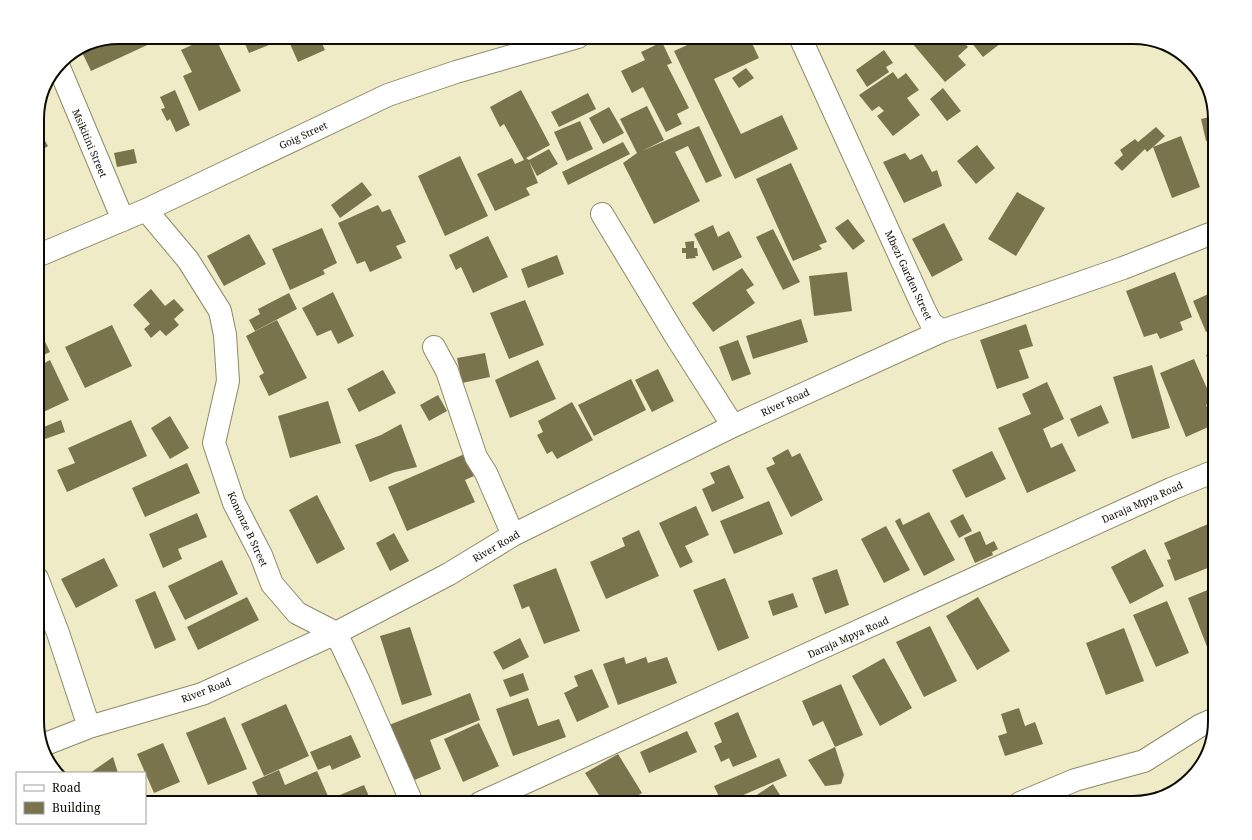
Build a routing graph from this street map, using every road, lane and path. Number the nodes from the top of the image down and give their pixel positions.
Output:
1 (554, 44) edge
2 (803, 44) edge
3 (61, 72) edge
4 (146, 210) junction
5 (602, 214) dead end
6 (123, 220) junction
7 (1208, 235) edge
8 (44, 253) edge
9 (942, 331) junction
10 (434, 347) dead end
11 (733, 426) junction
12 (1208, 474) edge
13 (513, 535) junction
14 (44, 596) edge
15 (336, 634) junction
16 (1208, 722) edge
17 (89, 726) junction
18 (48, 743) edge
19 (409, 796) edge
20 (495, 796) edge
21 (1037, 796) edge

1 - 4 street, Goig Street
2 - 9 street, Mbezi Garden Street
3 - 6 street, Msikitini Street
4 - 6 street, Goig Street
4 - 15 street, Kononze B Street
5 - 11 street
6 - 8 street, Goig Street
7 - 9 street
9 - 11 street, River Road
10 - 13 street
11 - 13 street, River Road
12 - 20 street, Daraja Mpya Road
13 - 15 street, River Road
14 - 17 street
15 - 17 street, River Road
15 - 19 street
16 - 21 street
17 - 18 street, River Road

